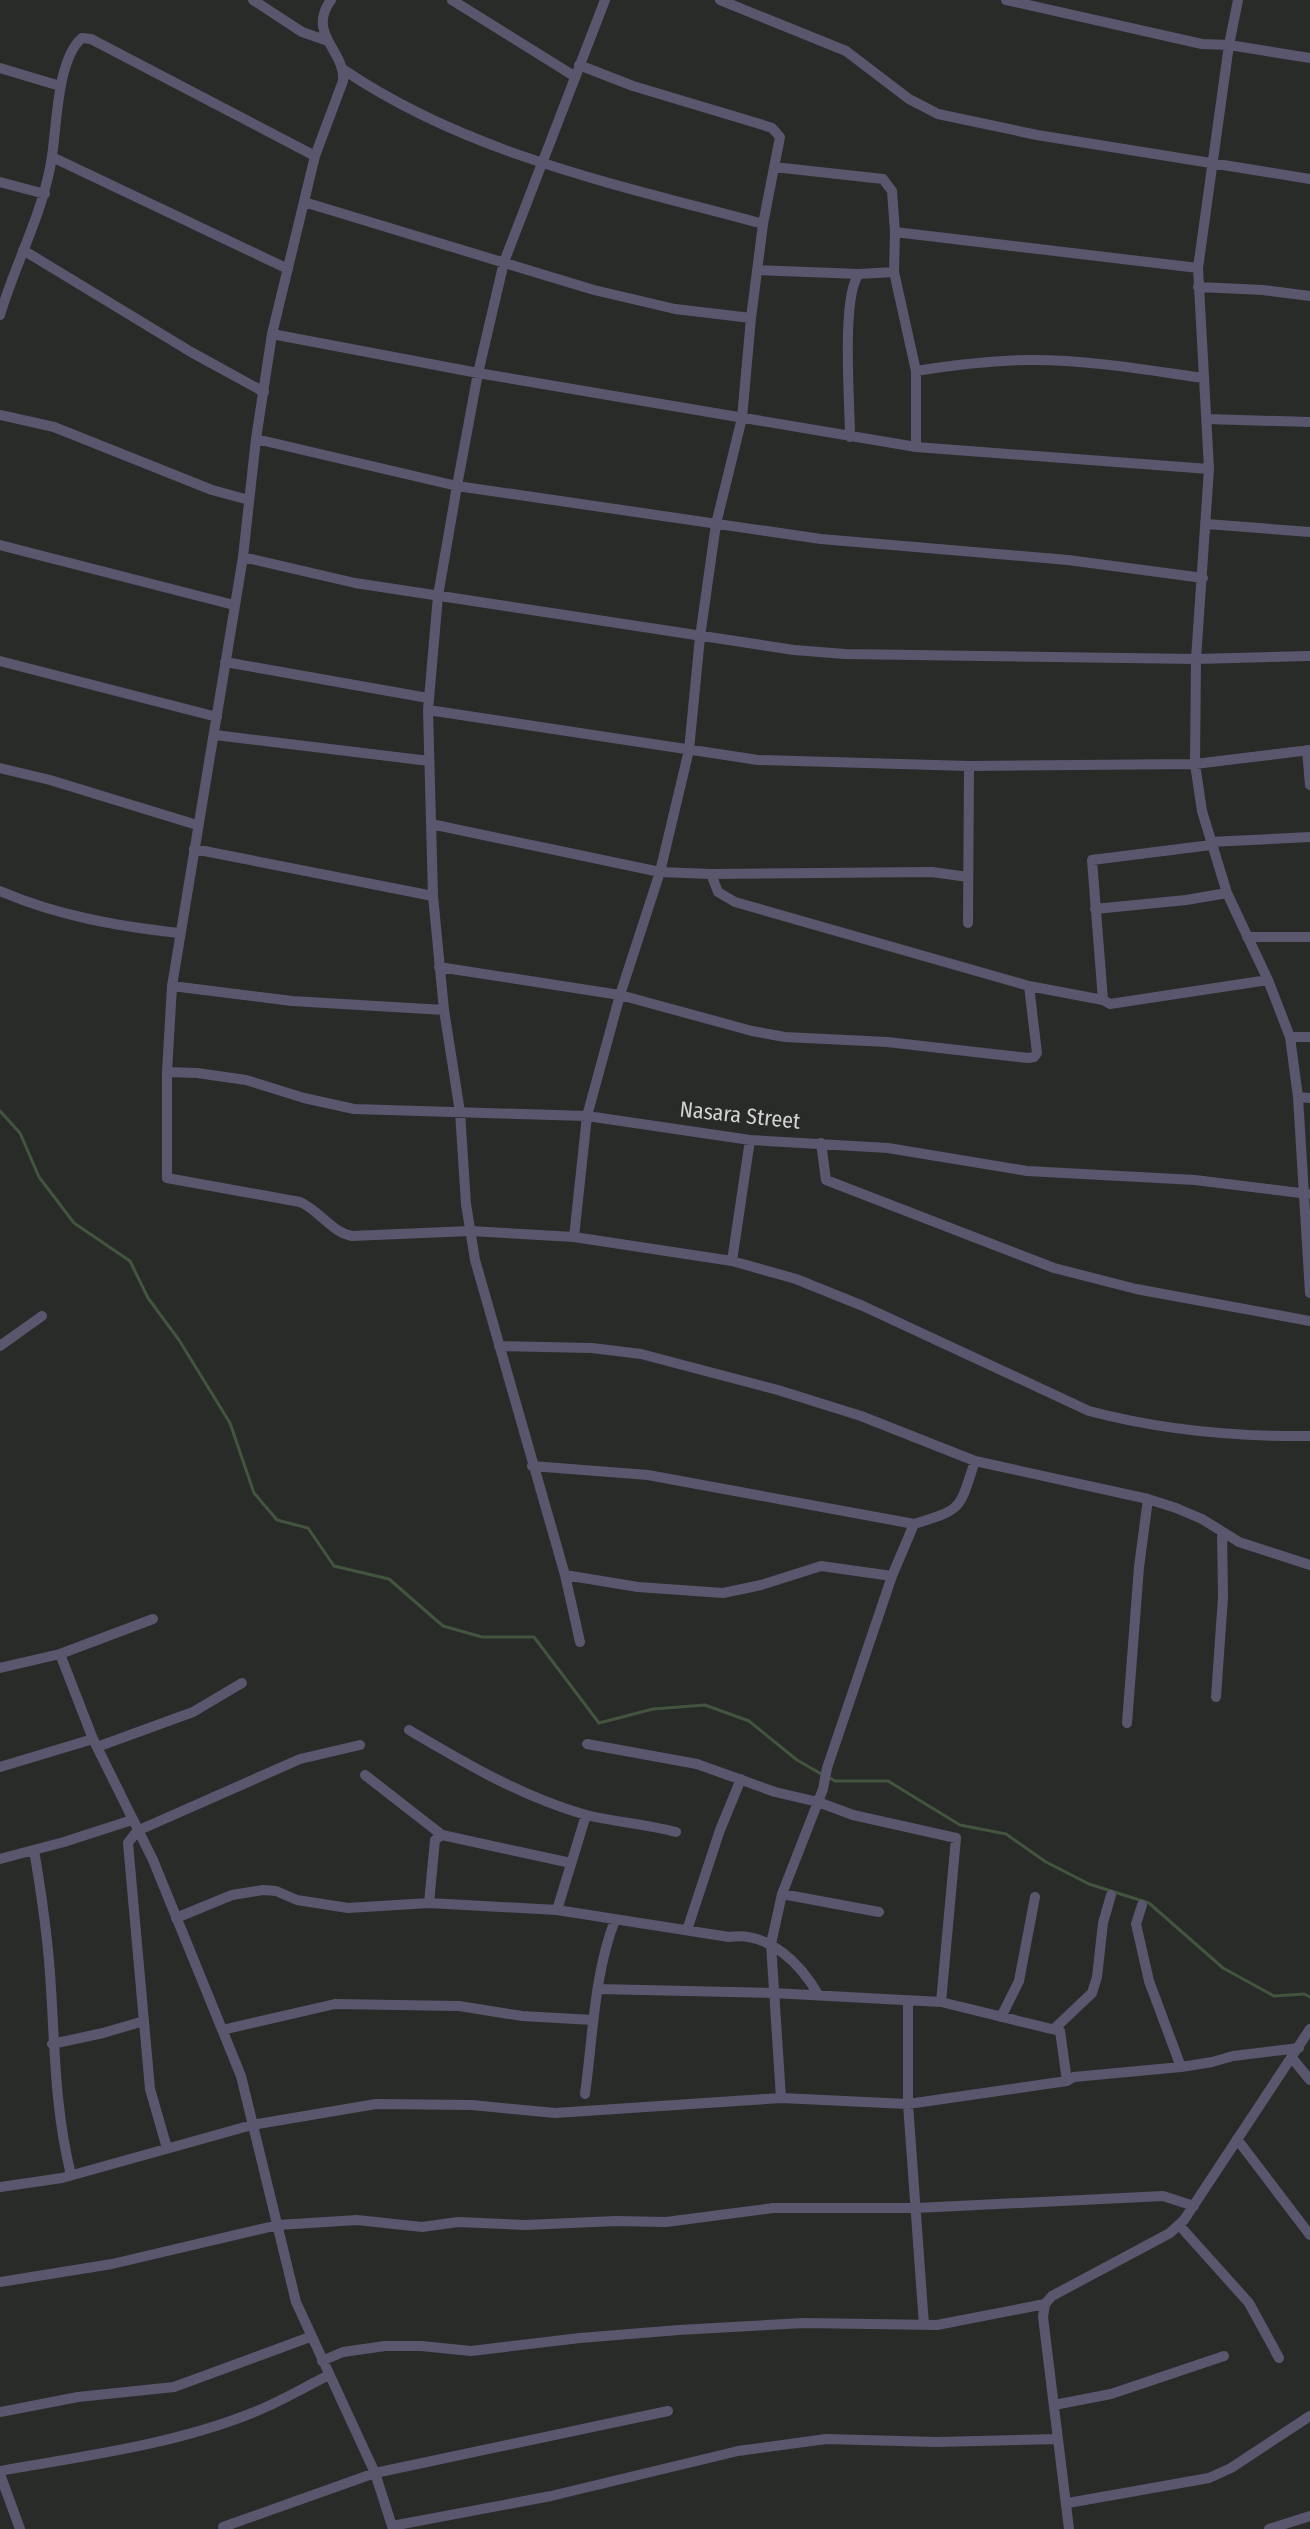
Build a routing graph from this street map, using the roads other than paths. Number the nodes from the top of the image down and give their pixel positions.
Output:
1 (253, 0) edge
2 (331, 0) edge
3 (452, 0) edge
4 (605, 0) edge
5 (720, 0) edge
6 (1006, 0) edge
7 (1238, 0) edge
8 (325, 40) junction
9 (1229, 45) junction
10 (1310, 58) edge
11 (579, 65) junction
12 (0, 68) edge
13 (344, 70) junction
14 (574, 76) junction
15 (60, 86) junction
16 (315, 156) junction
17 (52, 157) junction
18 (1214, 162) junction
19 (540, 164) junction
20 (774, 167) junction
21 (1310, 179) edge
22 (0, 182) edge
23 (45, 194) junction
24 (304, 202) junction
25 (763, 224) junction
26 (895, 232) junction
27 (23, 250) junction
28 (504, 262) junction
29 (1198, 268) junction
30 (288, 269) junction
31 (757, 270) junction
32 (894, 272) junction
33 (859, 274) junction
34 (1198, 287) junction
35 (1310, 296) edge
36 (2, 301) edge
37 (0, 315) edge
38 (751, 318) junction
39 (272, 334) junction
40 (916, 371) junction
41 (478, 373) junction
42 (1204, 378) junction
43 (264, 392) junction
44 (0, 415) edge
45 (742, 418) junction
46 (1207, 419) junction
47 (1310, 422) edge
48 (850, 437) junction
49 (256, 439) junction
50 (916, 447) junction
51 (1209, 469) junction
52 (457, 486) junction
53 (249, 500) junction
54 (716, 524) junction
55 (1207, 524) junction
56 (1310, 532) edge
57 (0, 545) edge
58 (243, 557) junction
59 (1203, 578) junction
60 (438, 596) junction
61 (234, 605) junction
62 (700, 637) junction
63 (1310, 656) edge
64 (1196, 659) junction
65 (0, 661) edge
66 (225, 662) junction
67 (428, 704) junction
68 (217, 717) junction
69 (215, 735) junction
70 (689, 750) junction
71 (1308, 750) edge
72 (429, 761) junction
73 (1195, 764) junction
74 (969, 766) junction
75 (0, 768) edge
76 (1310, 785) edge
77 (431, 824) junction
78 (197, 825) junction
79 (1310, 837) edge
80 (1210, 844) junction
81 (194, 849) junction
82 (660, 872) junction
83 (711, 874) junction
84 (968, 877) junction
85 (0, 891) edge
86 (1227, 893) junction
87 (433, 896) junction
88 (1095, 909) junction
89 (968, 923) dead end
90 (179, 933) junction
91 (1247, 937) junction
92 (1310, 937) edge
93 (439, 967) junction
94 (1268, 980) junction
95 (172, 986) junction
96 (1029, 986) junction
97 (620, 995) junction
98 (1103, 1000) junction
99 (444, 1010) junction
100 (1290, 1037) junction
101 (1310, 1037) edge
102 (167, 1072) junction
103 (1298, 1097) junction
104 (1310, 1098) edge
105 (460, 1112) junction
106 (587, 1116) junction
107 (750, 1140) junction
108 (821, 1143) junction
109 (1308, 1194) edge
110 (470, 1231) junction
111 (574, 1237) junction
112 (732, 1261) junction
113 (1310, 1293) edge
114 (42, 1316) dead end
115 (1310, 1321) edge
116 (0, 1346) edge
117 (499, 1346) junction
118 (1310, 1436) edge
119 (975, 1461) junction
120 (532, 1466) junction
121 (1148, 1499) junction
122 (914, 1524) junction
123 (1222, 1532) junction
124 (1310, 1565) edge
125 (565, 1575) junction
126 (892, 1576) junction
127 (153, 1619) dead end
128 (580, 1642) dead end
129 (60, 1654) junction
130 (0, 1668) edge
131 (242, 1683) dead end
132 (1216, 1697) dead end
133 (1127, 1723) dead end
134 (409, 1730) dead end
135 (95, 1743) junction
136 (587, 1744) dead end
137 (360, 1745) dead end
138 (0, 1767) edge
139 (365, 1775) dead end
140 (741, 1779) junction
141 (818, 1802) junction
142 (586, 1815) junction
143 (132, 1820) junction
144 (137, 1831) junction
145 (676, 1832) dead end
146 (442, 1835) junction
147 (34, 1850) junction
148 (0, 1859) edge
149 (571, 1863) junction
150 (782, 1894) junction
151 (1111, 1895) dead end
152 (1035, 1897) dead end
153 (429, 1903) junction
154 (1142, 1905) dead end
155 (557, 1910) junction
156 (879, 1912) dead end
157 (176, 1918) junction
158 (615, 1920) junction
159 (687, 1930) junction
160 (771, 1944) junction
161 (598, 1989) junction
162 (773, 1993) junction
163 (819, 1996) junction
164 (908, 2001) junction
165 (941, 2002) junction
166 (1001, 2017) junction
167 (593, 2020) junction
168 (144, 2021) junction
169 (1054, 2029) junction
170 (1310, 2029) edge
171 (222, 2030) junction
172 (52, 2044) junction
173 (1299, 2048) junction
174 (1292, 2058) junction
175 (1181, 2067) junction
176 (1310, 2080) edge
177 (1067, 2081) junction
178 (585, 2094) dead end
179 (781, 2098) junction
180 (908, 2104) junction
181 (252, 2125) junction
182 (1237, 2139) junction
183 (167, 2148) junction
184 (71, 2175) junction
185 (0, 2187) edge
186 (1194, 2206) junction
187 (916, 2208) junction
188 (278, 2225) junction
189 (1179, 2225) junction
190 (1310, 2235) edge
191 (0, 2282) edge
192 (1045, 2304) junction
193 (924, 2325) junction
194 (310, 2337) junction
195 (1224, 2356) dead end
196 (1279, 2358) dead end
197 (322, 2361) junction
198 (329, 2375) junction
199 (1054, 2405) junction
200 (668, 2411) dead end
201 (0, 2412) edge
202 (1310, 2416) edge
203 (1058, 2439) junction
204 (0, 2472) edge
205 (375, 2473) junction
206 (3, 2492) edge
207 (1068, 2503) junction
208 (1310, 2516) edge
209 (223, 2527) dead end
210 (393, 2528) edge
211 (20, 2529) edge
212 (1069, 2529) edge
213 (1269, 2529) edge

1 - 8 street
2 - 8 street
3 - 14 street
4 - 11 street
5 - 18 street
6 - 9 street
7 - 9 street
8 - 13 street
9 - 10 street
9 - 18 street
11 - 14 street
11 - 20 street
12 - 15 street
13 - 16 street
13 - 19 street
14 - 19 street
15 - 16 street
15 - 17 street
16 - 24 street
17 - 23 street
17 - 30 street
18 - 21 street
18 - 29 street
19 - 25 street
19 - 28 street
20 - 25 street
20 - 26 street
22 - 23 street
23 - 27 street
24 - 28 street
24 - 30 street
25 - 31 street
26 - 29 street
26 - 32 street
27 - 36 street
27 - 43 street
28 - 38 street
28 - 41 street
29 - 34 street
30 - 39 street
31 - 33 street
31 - 38 street
32 - 33 street
32 - 40 street
33 - 48 street
34 - 35 street
34 - 42 street
36 - 37 street
38 - 45 street
39 - 41 street
39 - 43 street
40 - 42 street
40 - 50 street
41 - 45 street
41 - 52 street
42 - 46 street
43 - 49 street
44 - 53 street
45 - 48 street
45 - 54 street
46 - 47 street
46 - 51 street
48 - 50 street
49 - 52 street
49 - 53 street
50 - 51 street
51 - 55 street
52 - 54 street
52 - 60 street
53 - 58 street
54 - 59 street
54 - 62 street
55 - 56 street
55 - 59 street
57 - 61 street
58 - 60 street
58 - 61 street
59 - 64 street
60 - 62 street
60 - 67 street
61 - 66 street
62 - 64 street
62 - 70 street
63 - 64 street
64 - 73 street
65 - 68 street
66 - 67 street
66 - 68 street
67 - 70 street
67 - 72 street
68 - 69 street
69 - 72 street
69 - 78 street
70 - 74 street
70 - 82 street
71 - 73 street
71 - 76 street
72 - 77 street
73 - 74 street
73 - 80 street
74 - 84 street
75 - 78 street
77 - 82 street
77 - 87 street
78 - 81 street
79 - 80 street
80 - 86 street
80 - 88 street
81 - 87 street
81 - 90 street
82 - 83 street
82 - 97 street
83 - 84 street
83 - 96 street
84 - 89 street
85 - 90 street
86 - 88 street
86 - 91 street
87 - 93 street
88 - 98 street
90 - 95 street
91 - 92 street
91 - 94 street
93 - 97 street
93 - 99 street
94 - 98 street
94 - 100 street
95 - 99 street
95 - 102 street
96 - 97 street
96 - 98 street
97 - 106 street
99 - 105 street
100 - 101 street
100 - 103 street
102 - 105 street, Nasara Street
102 - 110 street
103 - 104 street
103 - 109 street
105 - 106 street, Nasara Street
105 - 110 street
106 - 107 street, Nasara Street
106 - 111 street
107 - 108 street, Nasara Street
107 - 112 street
108 - 109 street, Nasara Street
108 - 115 street
109 - 113 street
110 - 111 street
110 - 117 street
111 - 112 street
112 - 118 street
114 - 116 street
117 - 119 street
117 - 120 street
119 - 121 street
119 - 122 street
120 - 122 street
120 - 125 street
121 - 123 street
121 - 133 street
122 - 126 street
123 - 124 street
123 - 132 street
125 - 126 street
125 - 128 street
126 - 141 street
127 - 129 street
129 - 130 street
129 - 135 street
131 - 135 street
134 - 142 street
135 - 138 street
135 - 143 street
136 - 140 street
137 - 144 street
139 - 146 street
140 - 141 street
140 - 159 street
141 - 150 street
141 - 165 street
142 - 145 street
142 - 149 street
143 - 144 street
143 - 147 street
144 - 157 street
144 - 168 street
146 - 149 street
146 - 153 street
147 - 148 street
147 - 172 street
149 - 155 street
150 - 156 street
150 - 160 street
151 - 169 street
152 - 166 street
153 - 155 street
153 - 157 street
154 - 175 street
155 - 158 street
157 - 171 street
158 - 159 street
158 - 161 street
159 - 160 street
160 - 162 street
160 - 163 street
161 - 162 street
161 - 167 street
162 - 163 street
162 - 179 street
163 - 164 street
164 - 165 street
164 - 180 street
165 - 166 street
166 - 169 street
167 - 171 street
167 - 178 street
168 - 172 street
168 - 183 street
169 - 177 street
170 - 173 street
171 - 181 street
172 - 184 street
173 - 174 street
173 - 175 street
174 - 176 street
174 - 182 street
175 - 177 street
177 - 180 street
179 - 180 street
179 - 181 street
180 - 187 street
181 - 183 street
181 - 188 street
182 - 186 street
182 - 190 street
183 - 184 street
184 - 185 street
186 - 187 street
186 - 189 street
187 - 188 street
187 - 193 street
188 - 191 street
188 - 194 street
189 - 192 street
189 - 196 street
192 - 193 street
192 - 199 street
193 - 197 street
194 - 197 street
194 - 201 street
195 - 199 street
197 - 198 street
198 - 204 street
198 - 205 street
199 - 203 street
200 - 205 street
202 - 207 street
203 - 207 street
203 - 210 street
204 - 206 street
205 - 209 street
205 - 210 street
206 - 211 street
207 - 212 street
208 - 213 street

